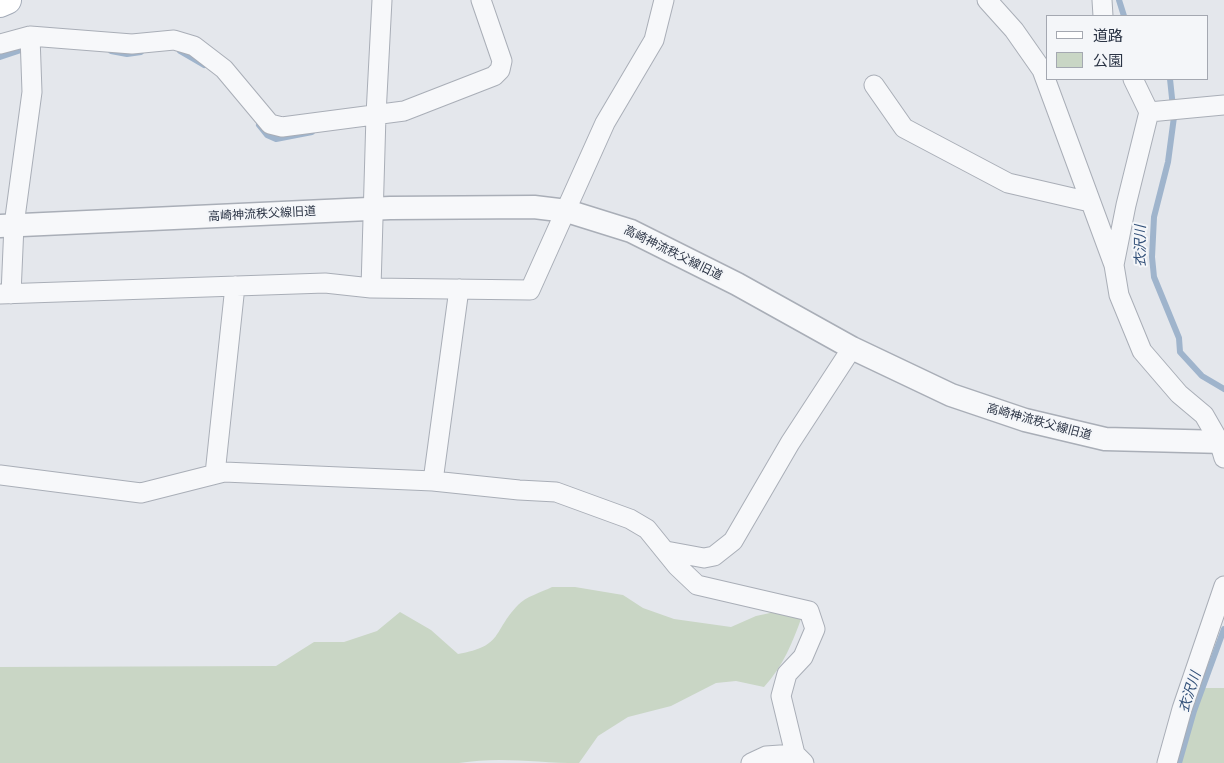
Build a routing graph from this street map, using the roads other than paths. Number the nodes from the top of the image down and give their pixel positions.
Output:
1 (7, 0) edge
2 (382, 0) edge
3 (481, 0) edge
4 (664, 0) edge
5 (987, 0) edge
6 (1102, 0) edge
7 (0, 4) edge
8 (1103, 15) edge
9 (30, 36) junction
10 (0, 44) edge
11 (1133, 80) edge
12 (874, 85) dead end
13 (1224, 105) edge
14 (1149, 112) junction
15 (376, 115) junction
16 (1090, 202) junction
17 (372, 209) junction
18 (567, 211) junction
19 (7, 226) edge
20 (1114, 265) junction
21 (235, 286) junction
22 (371, 288) junction
23 (459, 289) junction
24 (6, 294) edge
25 (852, 348) junction
26 (1222, 447) edge
27 (214, 474) junction
28 (0, 475) edge
29 (433, 481) junction
30 (666, 551) junction
31 (1224, 586) edge
32 (800, 758) edge
33 (751, 763) edge
34 (1167, 763) edge

1 - 7 main road
2 - 15 street
3 - 15 street
4 - 18 street
5 - 16 street
6 - 8 street
9 - 10 street
9 - 15 street
9 - 19 street
11 - 14 street
12 - 16 street
13 - 14 street
14 - 20 street
15 - 17 street
16 - 20 street
17 - 18 street, 高崎神流秩父線旧道
17 - 19 street, 高崎神流秩父線旧道
17 - 22 street
18 - 23 street
18 - 25 street, 高崎神流秩父線旧道
19 - 24 street
20 - 26 street
21 - 22 street
21 - 24 street
21 - 27 street
22 - 23 street
23 - 29 street
25 - 26 street, 高崎神流秩父線旧道
25 - 30 street
27 - 28 street
27 - 29 street
29 - 30 street
30 - 32 street
31 - 34 street
32 - 33 street

